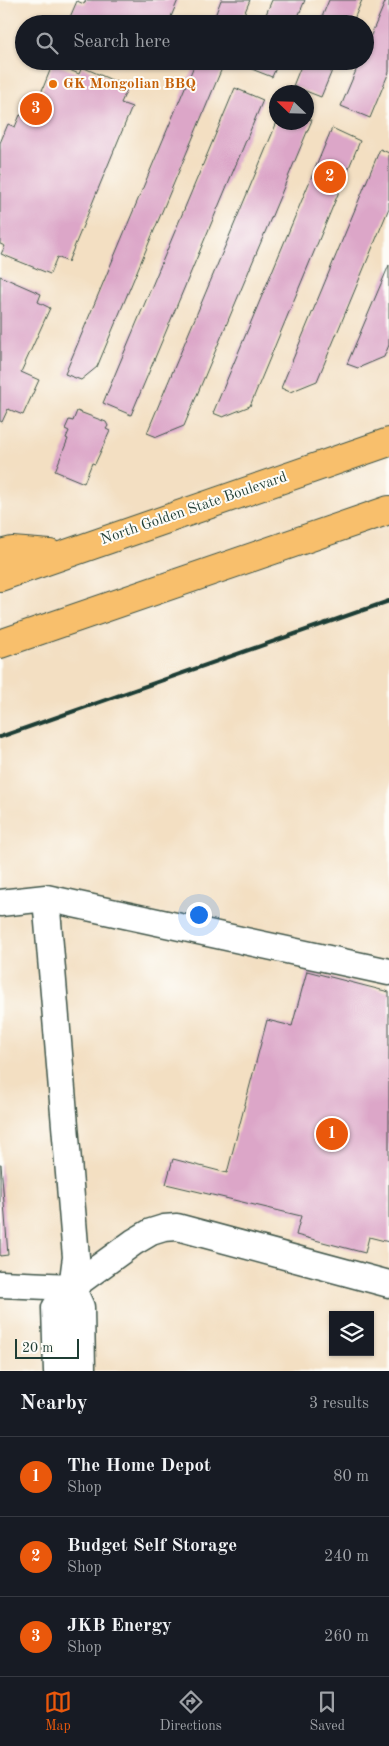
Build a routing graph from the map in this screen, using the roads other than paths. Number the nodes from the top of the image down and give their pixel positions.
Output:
1 (389, 442) edge
2 (389, 510) edge
3 (0, 554) edge
4 (60, 554) junction
5 (0, 576) edge
6 (0, 644) edge
7 (46, 898) junction
8 (0, 903) edge
9 (389, 972) edge
10 (0, 1284) edge
11 (389, 1284) edge
12 (72, 1286) junction
13 (57, 1371) edge
14 (82, 1371) edge

1 - 4 main road, North Golden State Boulevard
2 - 6 main road
3 - 4 main road
4 - 5 main road, North Golden State Boulevard
7 - 8 lane
7 - 9 lane
7 - 12 lane
10 - 12 lane
11 - 12 lane
12 - 13 lane
12 - 14 lane

